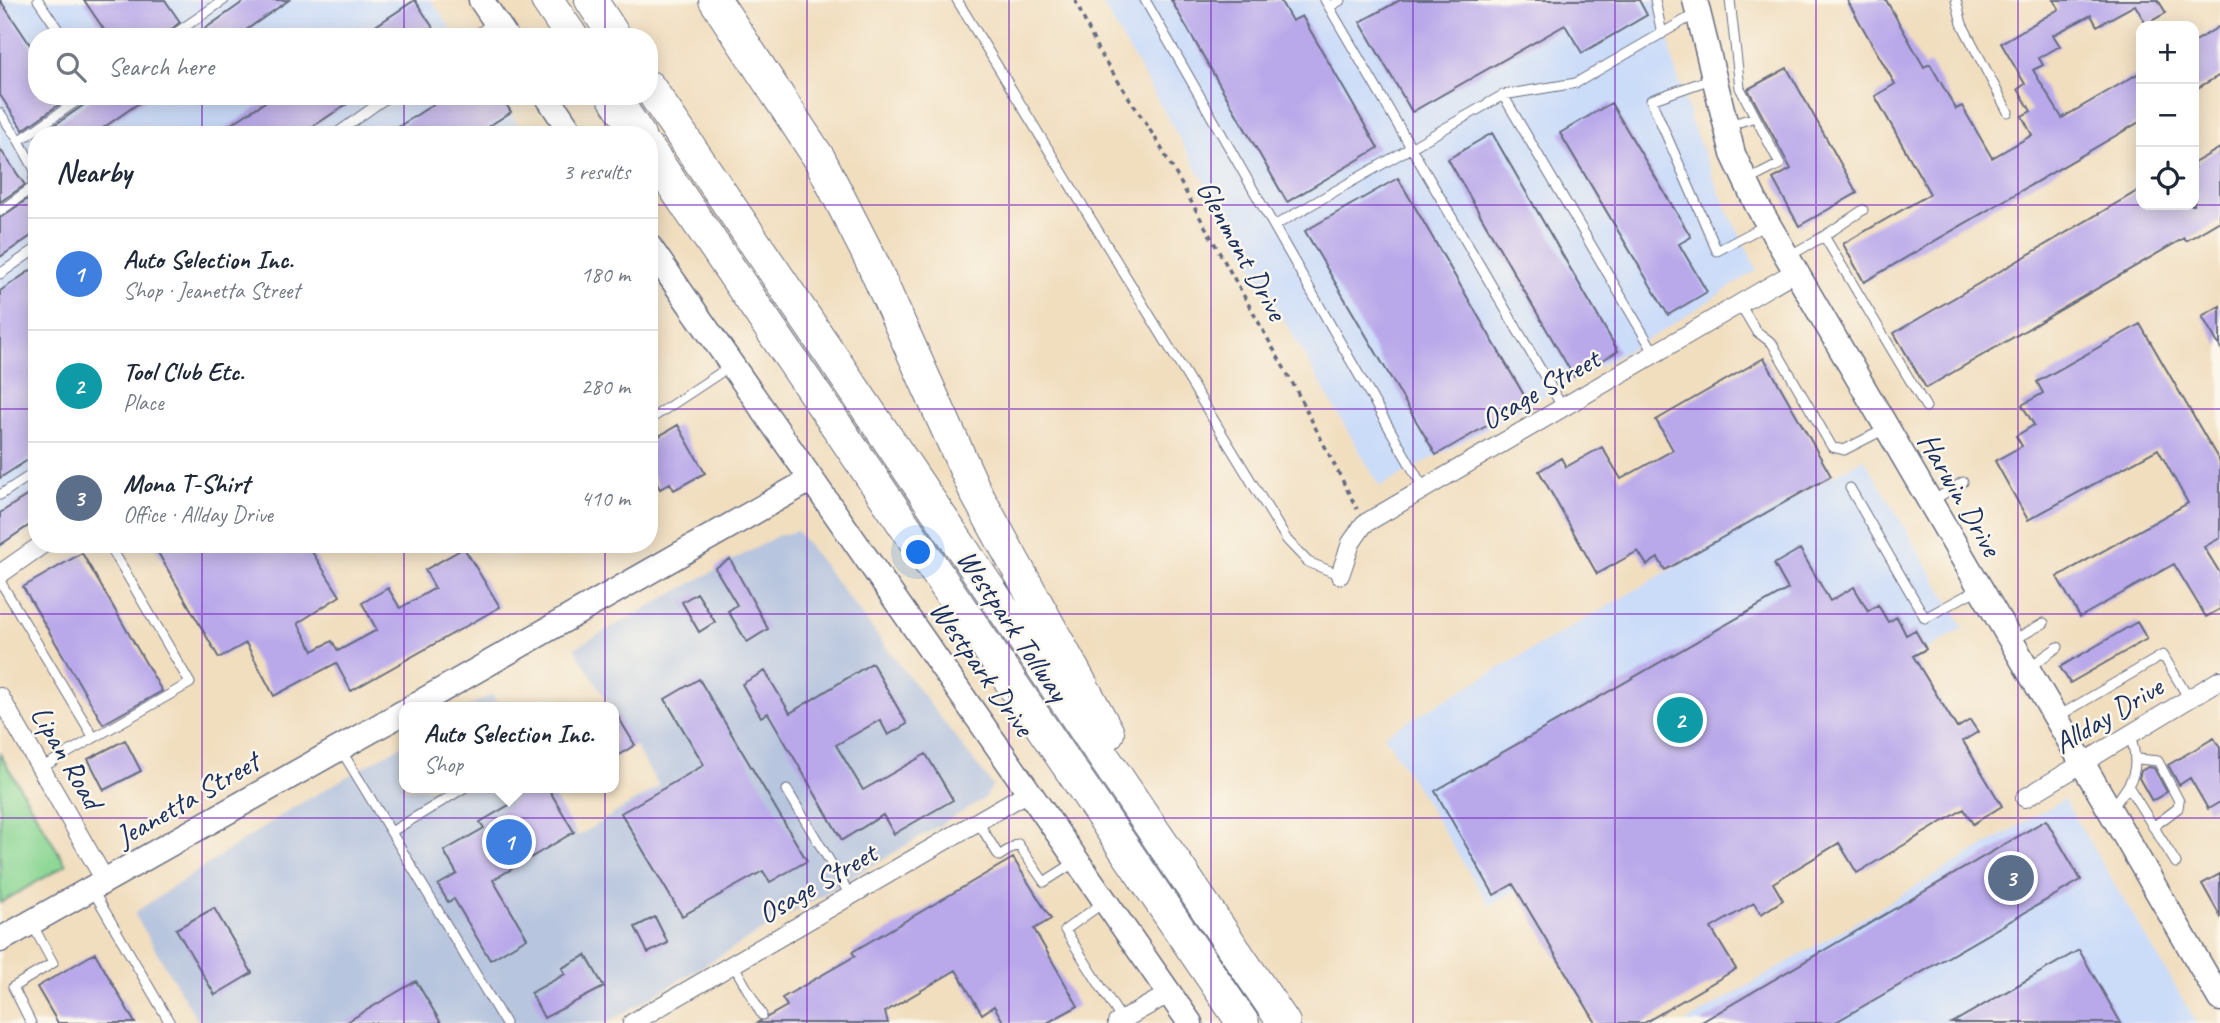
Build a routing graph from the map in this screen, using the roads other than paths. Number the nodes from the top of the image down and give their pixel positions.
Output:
1 (38, 0) edge
2 (224, 0) edge
3 (481, 0) edge
4 (547, 0) edge
5 (591, 0) edge
6 (715, 0) edge
7 (957, 0) edge
8 (1145, 0) edge
9 (1341, 0) edge
10 (1655, 0) edge
11 (1730, 0) edge
12 (1956, 0) edge
13 (1327, 3) edge
14 (1697, 6) edge
15 (57, 28) edge
16 (183, 28) edge
17 (500, 28) edge
18 (566, 28) edge
19 (609, 28) edge
20 (1662, 34) junction
21 (1737, 62) junction
22 (1712, 72) junction
23 (1503, 95) junction
24 (658, 100) edge
25 (71, 105) edge
26 (376, 105) edge
27 (553, 105) edge
28 (619, 105) edge
29 (2008, 112) dead end
30 (0, 113) edge
31 (1755, 117) junction
32 (41, 126) edge
33 (347, 126) edge
34 (567, 126) edge
35 (633, 126) edge
36 (1725, 127) junction
37 (28, 135) edge
38 (19, 141) junction
39 (1411, 146) junction
40 (28, 157) edge
41 (658, 163) edge
42 (1745, 182) junction
43 (28, 191) edge
44 (1863, 210) dead end
45 (0, 211) edge
46 (1767, 224) junction
47 (1274, 226) junction
48 (1824, 236) junction
49 (28, 254) edge
50 (658, 259) edge
51 (1790, 265) junction
52 (0, 274) edge
53 (1740, 304) junction
54 (1656, 354) junction
55 (731, 365) junction
56 (1926, 407) dead end
57 (1563, 408) junction
58 (658, 414) edge
59 (1885, 429) junction
60 (28, 477) edge
61 (810, 480) junction
62 (1963, 482) dead end
63 (1850, 488) dead end
64 (1424, 489) junction
65 (0, 495) edge
66 (1928, 503) junction
67 (30, 553) edge
68 (114, 553) edge
69 (0, 574) edge
70 (1340, 575) joint
71 (0, 581) edge
72 (1980, 589) junction
73 (2044, 623) dead end
74 (2011, 642) junction
75 (2058, 647) dead end
76 (2027, 669) junction
77 (2220, 680) edge
78 (0, 697) edge
79 (2189, 699) junction
80 (423, 702) edge
81 (399, 715) edge
82 (2055, 718) junction
83 (2130, 734) junction
84 (94, 738) junction
85 (340, 748) junction
86 (2138, 759) junction
87 (2082, 763) junction
88 (41, 768) junction
89 (2128, 786) junction
90 (787, 790) dead end
91 (1030, 791) junction
92 (457, 793) edge
93 (2025, 798) dead end
94 (2110, 811) junction
95 (978, 821) junction
96 (2153, 827) junction
97 (391, 832) junction
98 (1078, 860) junction
99 (2176, 863) dead end
100 (99, 886) junction
101 (850, 895) junction
102 (1106, 901) junction
103 (1205, 908) junction
104 (31, 923) junction
105 (0, 940) edge
106 (733, 964) junction
107 (1170, 993) junction
108 (2220, 999) edge
109 (762, 1015) dead end
110 (1119, 1022) edge
111 (31, 1023) edge
112 (170, 1023) edge
113 (505, 1023) edge
114 (632, 1023) edge
115 (1190, 1023) edge
116 (1243, 1023) edge
117 (1284, 1023) edge

1 - 15 lane
2 - 16 lane
3 - 17 main road
4 - 18 highway
5 - 19 highway
6 - 103 highway
7 - 70 lane
8 - 47 lane
9 - 13 lane
10 - 20 lane
11 - 21 lane
12 - 29 lane
13 - 39 lane
14 - 20 lane
14 - 22 main road, Harwin Drive
20 - 23 lane
21 - 22 lane
21 - 31 lane
22 - 36 main road, Harwin Drive
22 - 46 lane
23 - 39 lane
23 - 54 lane
24 - 103 highway, Westpark Tollway
25 - 32 lane
26 - 33 lane
27 - 34 main road
28 - 35 highway
30 - 38 lane
31 - 36 lane
31 - 42 lane
36 - 42 main road, Harwin Drive
37 - 38 lane
38 - 40 lane
39 - 47 lane
39 - 57 lane
41 - 116 highway, Westpark Tollway
42 - 46 main road, Harwin Drive
43 - 45 lane
44 - 48 lane
46 - 51 main road, Harwin Drive
47 - 64 lane
48 - 51 lane
48 - 56 lane
49 - 52 lane
50 - 55 main road, Westpark Drive
51 - 53 street, Osage Street
51 - 59 main road, Harwin Drive
53 - 54 street, Osage Street
53 - 59 lane
54 - 57 street, Osage Street
55 - 58 lane
55 - 61 main road, Westpark Drive
57 - 64 street, Osage Street
59 - 66 main road, Harwin Drive
60 - 65 lane
61 - 80 main road, Jeanetta Street
61 - 91 main road, Westpark Drive
62 - 66 lane
63 - 72 lane
64 - 70 street, Osage Street
66 - 72 main road, Harwin Drive
67 - 69 street
68 - 84 lane
71 - 84 lane
72 - 74 main road, Harwin Drive
73 - 74 lane
74 - 76 main road, Harwin Drive
75 - 76 lane
76 - 82 main road, Harwin Drive
77 - 79 street, Allday Drive
78 - 88 street, Lipan Road
79 - 82 lane
79 - 83 street, Allday Drive
81 - 85 main road, Jeanetta Street
82 - 87 main road, Harwin Drive
83 - 86 lane
83 - 87 street, Allday Drive
84 - 88 lane
85 - 97 lane
85 - 100 main road, Jeanetta Street
86 - 89 lane
86 - 96 lane
87 - 93 street, Allday Drive
87 - 94 main road, Harwin Drive
88 - 100 street, Lipan Road
89 - 94 lane
89 - 96 lane
90 - 101 lane
91 - 95 street, Osage Street
91 - 98 main road, Westpark Drive
92 - 97 lane
94 - 108 main road, Harwin Drive
95 - 98 lane
95 - 101 street, Osage Street
96 - 99 lane
97 - 113 lane
98 - 102 main road, Westpark Drive
100 - 104 main road, Jeanetta Street
100 - 112 lane
101 - 106 street, Osage Street
102 - 107 main road, Westpark Drive
102 - 110 lane
103 - 117 highway, Westpark Tollway
104 - 105 main road, Jeanetta Street
104 - 111 lane
106 - 109 lane
106 - 114 street, Osage Street
107 - 110 street
107 - 115 main road, Westpark Drive

